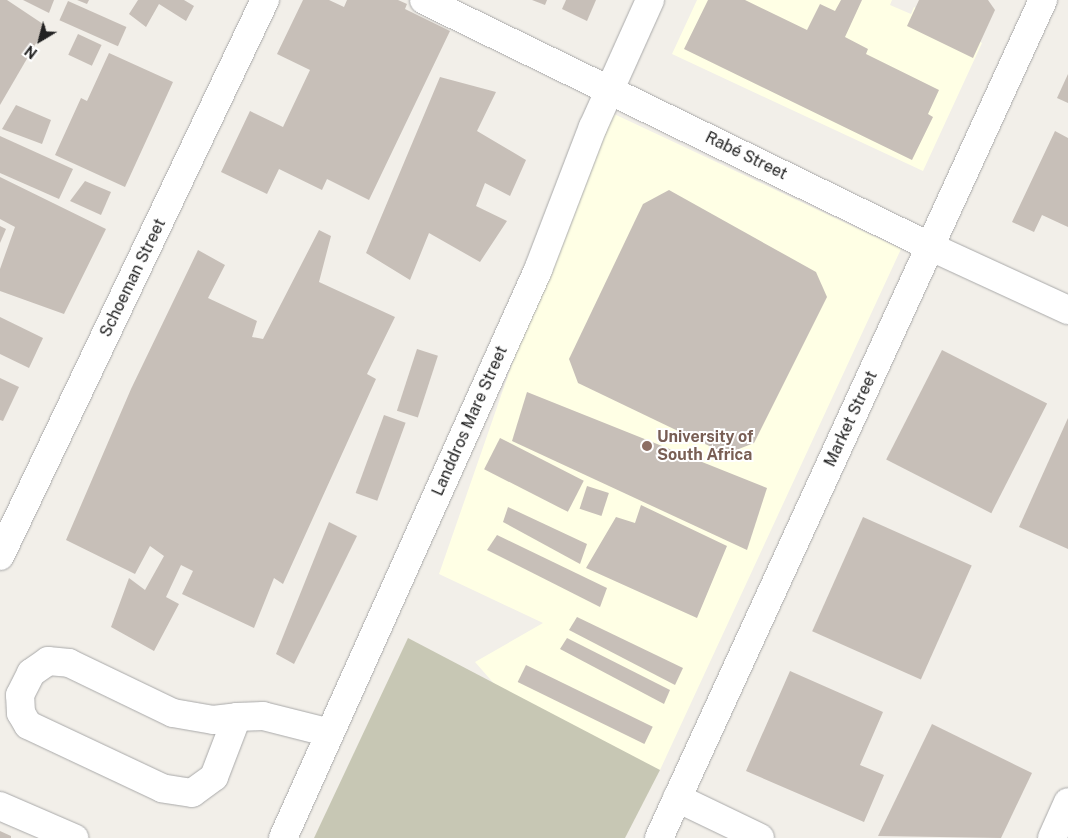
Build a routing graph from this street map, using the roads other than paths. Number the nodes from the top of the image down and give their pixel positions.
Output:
1 (266, 0) edge
2 (424, 0) edge
3 (650, 0) edge
4 (1043, 0) edge
5 (610, 90) junction
6 (931, 247) junction
7 (1068, 310) edge
8 (0, 556) edge
9 (237, 717) junction
10 (330, 733) junction
11 (677, 798) junction
12 (1068, 802) edge
13 (0, 806) edge
14 (74, 838) edge
15 (283, 838) edge
16 (659, 838) edge
17 (759, 838) edge
18 (1052, 838) edge

1 - 8 street, Schoeman Street
2 - 5 street, Rabé Street
3 - 5 street, Landdros Mare Street
4 - 6 street, Market Street
5 - 6 street, Rabé Street
5 - 10 street, Landdros Mare Street
6 - 7 street, Rabé Street
6 - 11 street, Market Street
9 - 9 street
9 - 10 street
10 - 15 street, Landdros Mare Street
11 - 16 street, Market Street
11 - 17 street
12 - 18 street
13 - 14 street

